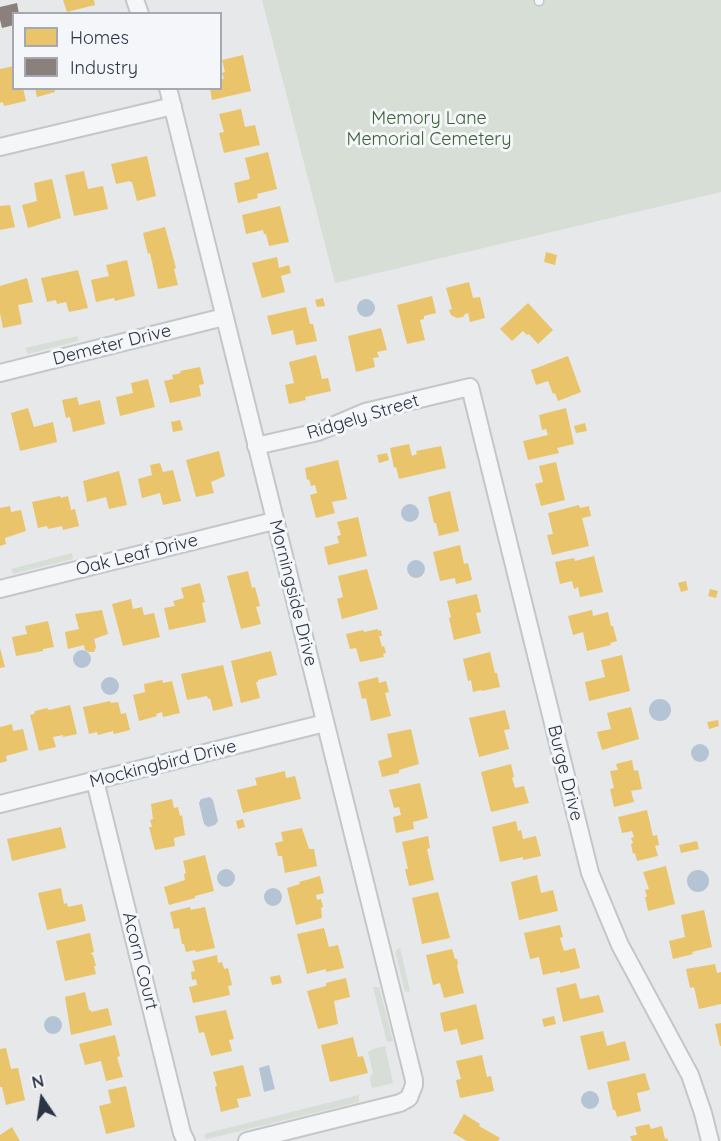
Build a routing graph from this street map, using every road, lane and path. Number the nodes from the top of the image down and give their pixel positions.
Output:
1 (169, 90) edge
2 (173, 106) junction
3 (0, 147) edge
4 (224, 317) junction
5 (0, 373) edge
6 (470, 387) joint
7 (256, 446) junction
8 (274, 521) junction
9 (0, 589) edge
10 (326, 723) junction
11 (95, 781) junction
12 (0, 804) edge
13 (186, 1141) edge
14 (247, 1141) edge
15 (710, 1141) edge

1 - 2 street, Morningside Drive
2 - 3 street
2 - 4 street, Morningside Drive
4 - 5 street, Demeter Drive
4 - 7 street, Morningside Drive
6 - 7 street, Ridgely Street
6 - 15 street, Burge Drive
7 - 8 street, Morningside Drive
8 - 9 street, Oak Leaf Drive
8 - 10 street, Morningside Drive
10 - 11 street, Mockingbird Drive
10 - 14 street, Morningside Drive
11 - 12 street, Mockingbird Drive
11 - 13 street, Acorn Court

